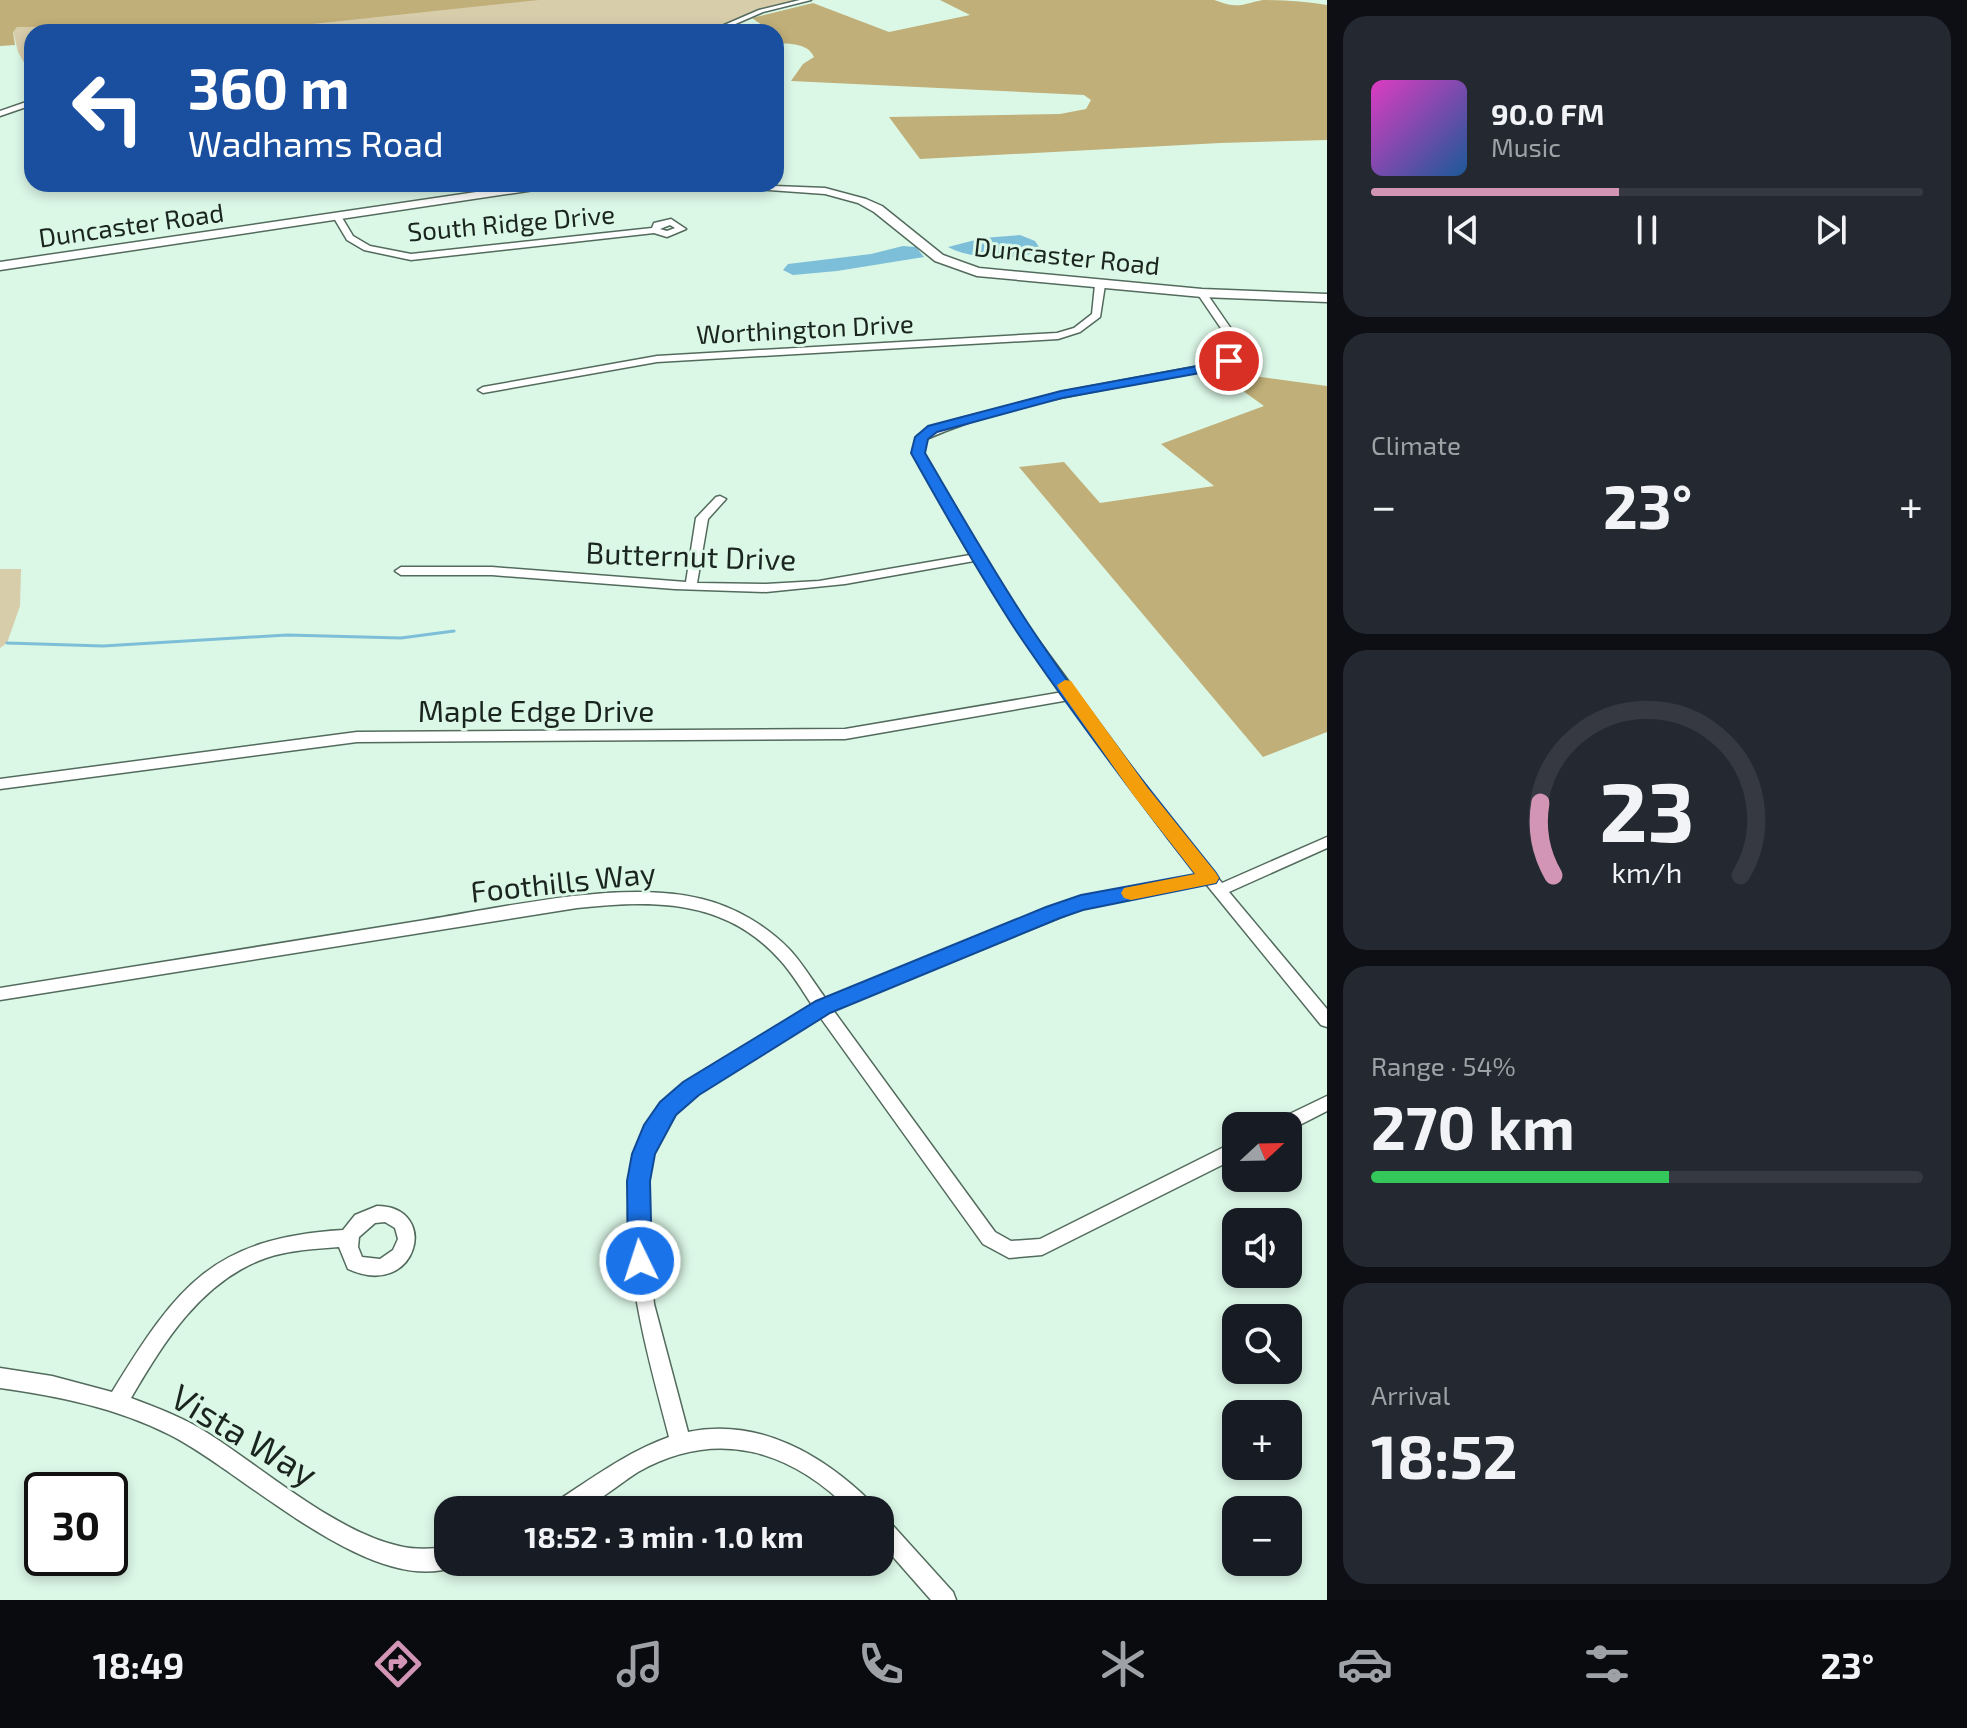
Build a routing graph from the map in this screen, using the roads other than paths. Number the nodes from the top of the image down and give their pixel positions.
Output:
1 (808, 0) edge
2 (730, 24) edge
3 (24, 105) edge
4 (0, 114) edge
5 (784, 188) edge
6 (503, 192) edge
7 (338, 218) junction
8 (655, 230) dead end
9 (0, 266) edge
10 (1100, 285) junction
11 (1202, 293) junction
12 (1327, 298) edge
13 (483, 390) dead end
14 (720, 499) dead end
15 (977, 557) junction
16 (401, 571) dead end
17 (691, 585) junction
18 (1073, 695) junction
19 (0, 784) edge
20 (1327, 842) edge
21 (1214, 884) junction
22 (0, 994) edge
23 (823, 1007) junction
24 (1327, 1020) edge
25 (1327, 1103) edge
26 (1302, 1116) edge
27 (1222, 1156) edge
28 (348, 1238) dead end
29 (0, 1378) edge
30 (117, 1402) junction
31 (681, 1443) junction
32 (583, 1496) edge
33 (852, 1496) edge
34 (894, 1542) edge
35 (434, 1559) edge
36 (945, 1600) edge

1 - 2 street
3 - 4 street
5 - 10 street, Duncaster Road
6 - 7 street, Duncaster Road
7 - 8 street, South Ridge Drive
7 - 9 street, Duncaster Road
10 - 11 street, Duncaster Road
10 - 13 street, Worthington Drive
11 - 12 street, Duncaster Road
11 - 15 street
14 - 17 street
15 - 17 street, Butternut Drive
15 - 18 street
16 - 17 street, Butternut Drive
18 - 19 street, Maple Edge Drive
18 - 21 street
20 - 21 street
21 - 23 street
21 - 24 street
22 - 23 street, Foothills Way
23 - 27 street, Foothills Way
23 - 31 street
25 - 26 street
28 - 30 street
29 - 30 street, Vista Way
30 - 35 street, Vista Way
31 - 32 street
31 - 33 street
34 - 36 street

